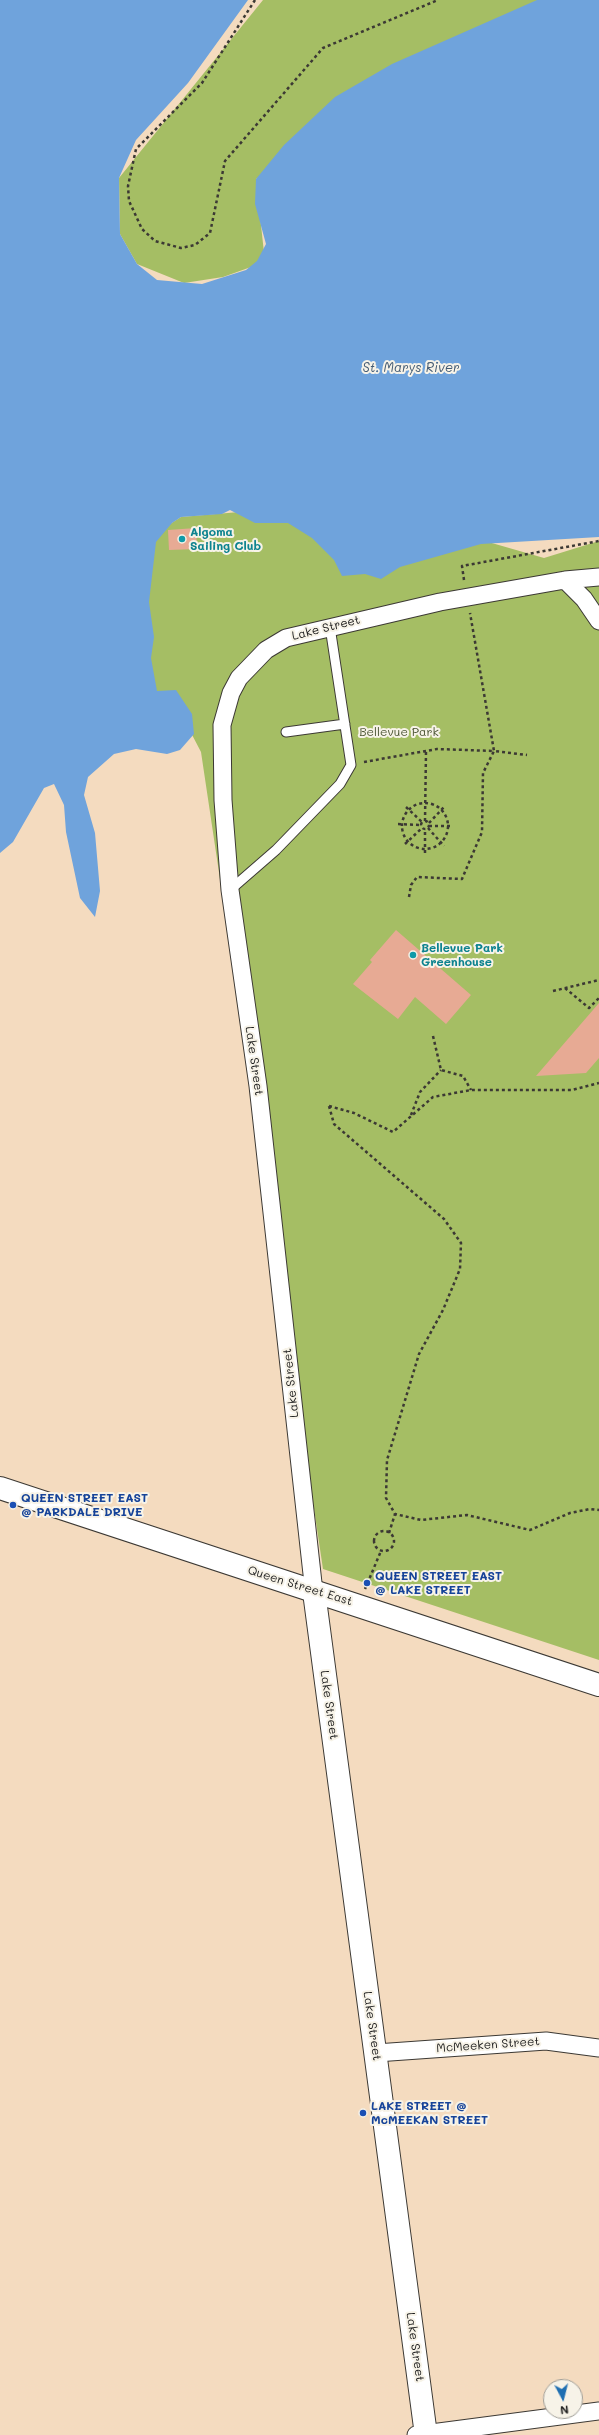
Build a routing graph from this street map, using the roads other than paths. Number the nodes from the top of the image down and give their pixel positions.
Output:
1 (599, 577) edge
2 (565, 580) junction
3 (599, 621) edge
4 (330, 627) junction
5 (345, 724) junction
6 (286, 732) dead end
7 (230, 890) junction
8 (0, 1488) edge
9 (314, 1592) junction
10 (599, 1685) edge
11 (599, 2048) edge
12 (376, 2053) junction
13 (599, 2411) edge
14 (423, 2435) edge

1 - 2 street, Lake Street
2 - 3 street
2 - 4 street, Lake Street
4 - 5 lane
4 - 7 street, Lake Street
5 - 6 lane
5 - 7 lane
7 - 9 street, Lake Street
8 - 9 street, Queen Street East
9 - 10 street, Queen Street East
9 - 12 street, Lake Street
11 - 12 street, McMeeken Street
12 - 14 street, Lake Street
13 - 14 street

